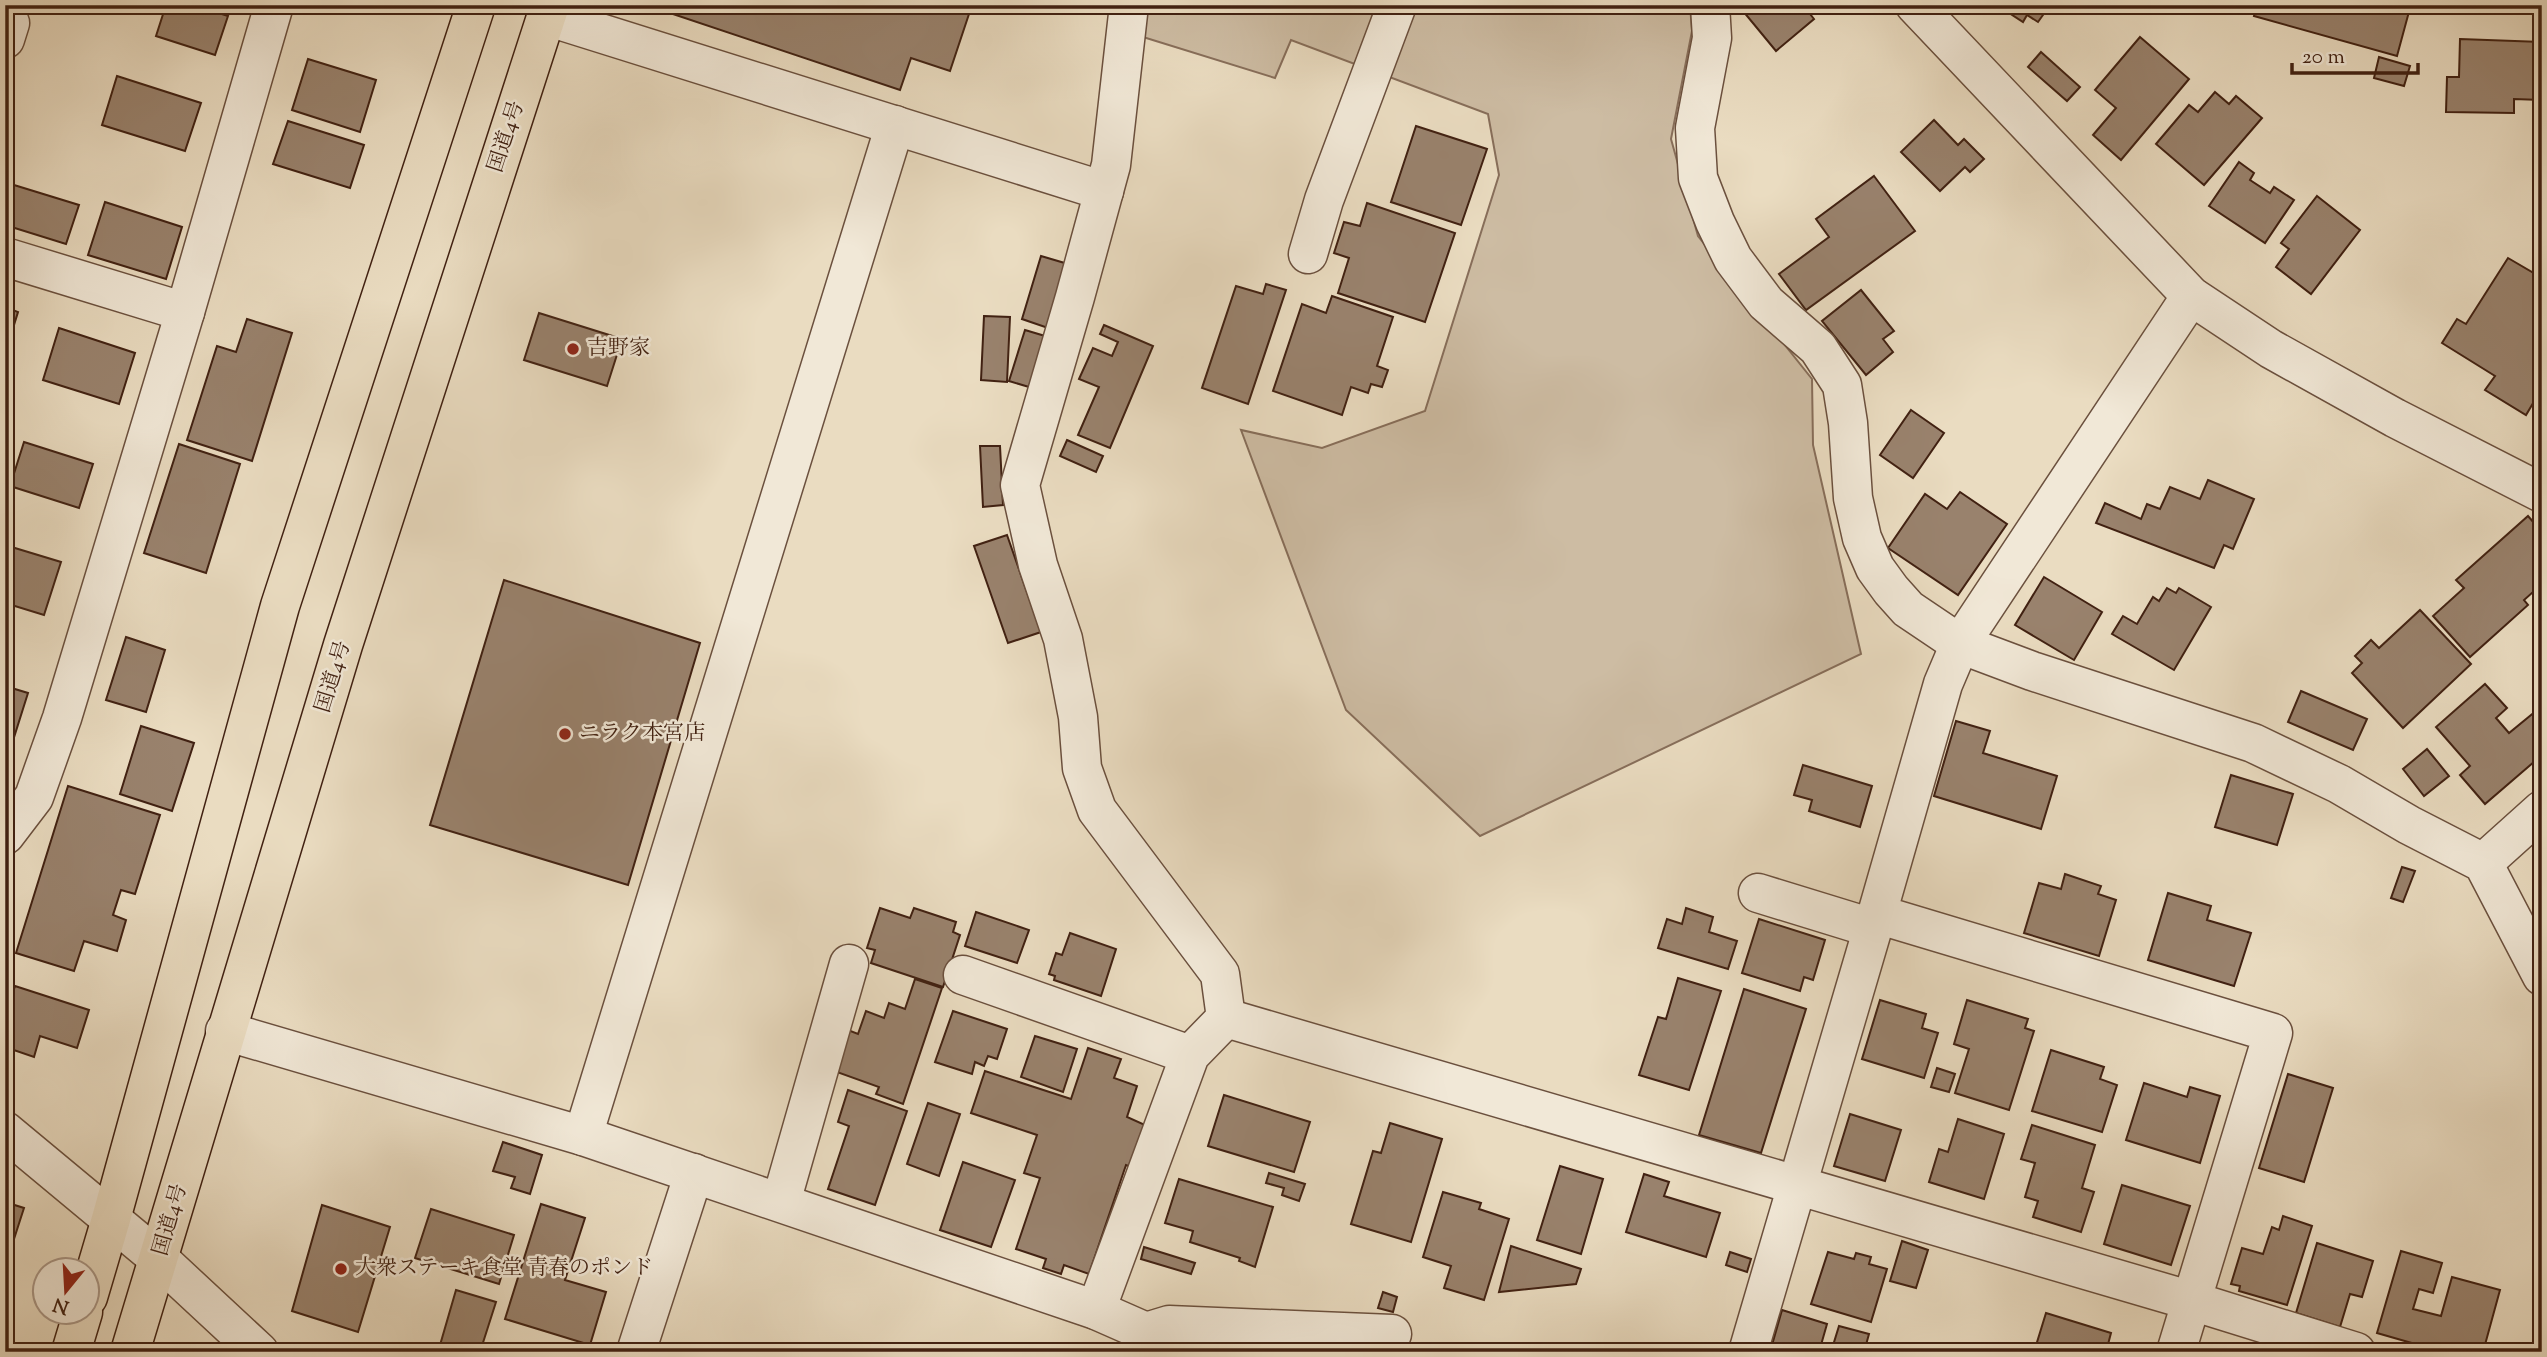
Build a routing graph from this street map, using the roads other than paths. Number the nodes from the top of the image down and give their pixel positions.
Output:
1 (274, 5) edge
2 (476, 5) edge
3 (1129, 5) edge
4 (1397, 5) edge
5 (1710, 5) edge
6 (1915, 5) edge
7 (548, 10) edge
8 (5, 21) edge
9 (5, 39) edge
10 (895, 125) junction
11 (1104, 191) junction
12 (1308, 254) dead end
13 (5, 257) edge
14 (2192, 296) junction
15 (185, 312) junction
16 (2542, 494) edge
17 (1960, 644) junction
18 (2542, 810) edge
19 (5, 835) edge
20 (2483, 863) junction
21 (1758, 893) dead end
22 (1874, 921) junction
23 (849, 964) dead end
24 (963, 975) dead end
25 (2542, 975) edge
26 (1226, 1018) junction
27 (225, 1031) junction
28 (1190, 1055) junction
29 (5, 1131) edge
30 (583, 1136) junction
31 (694, 1173) junction
32 (1797, 1187) junction
33 (781, 1202) junction
34 (111, 1219) junction
35 (100, 1256) edge
36 (159, 1259) junction
37 (2192, 1301) junction
38 (1096, 1310) junction
39 (79, 1326) edge
40 (1392, 1334) dead end
41 (1151, 1342) edge
42 (71, 1352) edge
43 (130, 1352) edge
44 (260, 1352) edge
45 (636, 1352) edge
46 (1748, 1352) edge
47 (2176, 1352) edge
48 (2356, 1352) edge

1 - 15 street
2 - 34 highway
3 - 11 street
4 - 12 street
5 - 17 street
6 - 14 street
7 - 10 street
7 - 27 highway, 国道4号
8 - 9 street
10 - 11 street
10 - 30 street
11 - 26 street
13 - 15 street
14 - 16 street
14 - 17 street
15 - 19 street
17 - 20 street
17 - 22 street
18 - 20 street
20 - 25 street
21 - 22 street
22 - 32 street
22 - 37 street
23 - 33 street
24 - 28 street
26 - 28 street
26 - 32 street
27 - 30 street
27 - 36 highway, 国道4号
28 - 38 street
29 - 34 street
30 - 31 street
31 - 33 street
31 - 45 street
32 - 37 street
32 - 46 street
33 - 38 street
34 - 35 highway
34 - 36 street
36 - 43 highway, 国道4号
36 - 44 street
37 - 47 street
37 - 48 street
38 - 41 street
39 - 42 highway
40 - 41 street

